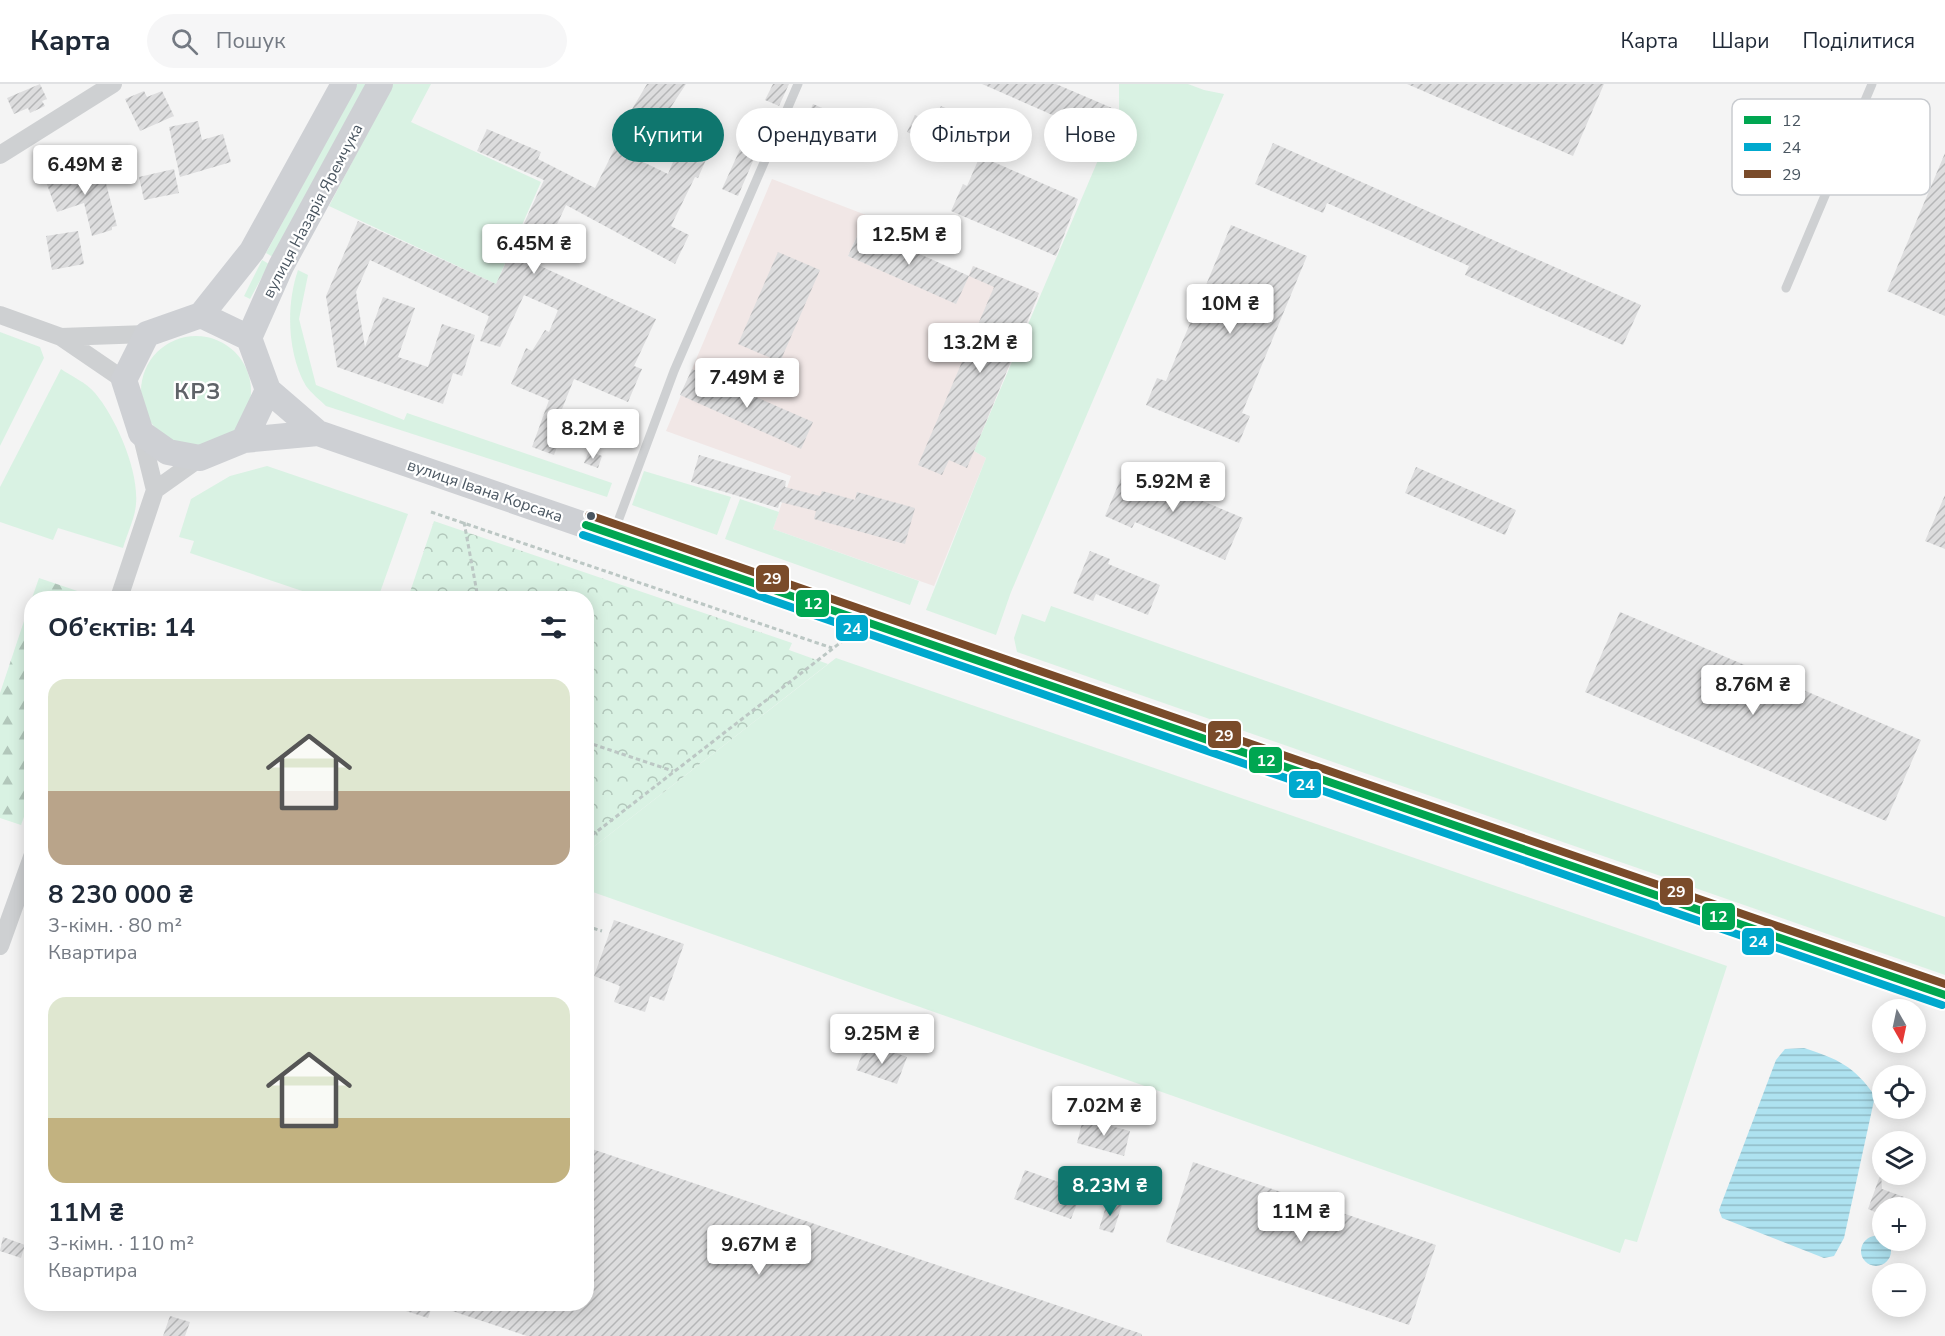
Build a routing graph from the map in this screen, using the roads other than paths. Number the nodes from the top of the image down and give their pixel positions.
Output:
1 (113, 84) edge
2 (344, 84) edge
3 (380, 84) edge
4 (798, 84) edge
5 (1872, 84) edge
6 (1866, 99) edge
7 (0, 155) edge
8 (1825, 195) edge
9 (1786, 288) dead end
10 (0, 315) edge
11 (201, 315) junction
12 (147, 334) junction
13 (61, 337) junction
14 (249, 338) junction
15 (124, 380) junction
16 (268, 390) junction
17 (141, 432) junction
18 (318, 433) junction
19 (244, 440) junction
20 (200, 458) junction
21 (155, 490) junction
22 (613, 534) junction
23 (121, 591) edge
24 (24, 879) edge
25 (0, 946) edge
26 (1945, 995) edge

1 - 7 street
2 - 11 street, вулиця Назарія Яремчука
3 - 14 street, вулиця Назарія Яремчука
4 - 22 lane
5 - 6 lane
8 - 9 lane
10 - 13 street
11 - 12 street
11 - 14 street
12 - 13 street
12 - 15 street
13 - 15 street
14 - 16 street
15 - 17 street
16 - 18 street
16 - 19 street
17 - 20 street
17 - 21 street
18 - 19 street
18 - 22 street, вулиця Івана Корсака
19 - 20 street
20 - 21 street
21 - 23 street
22 - 26 street, вулиця Івана Корсака
24 - 25 street

